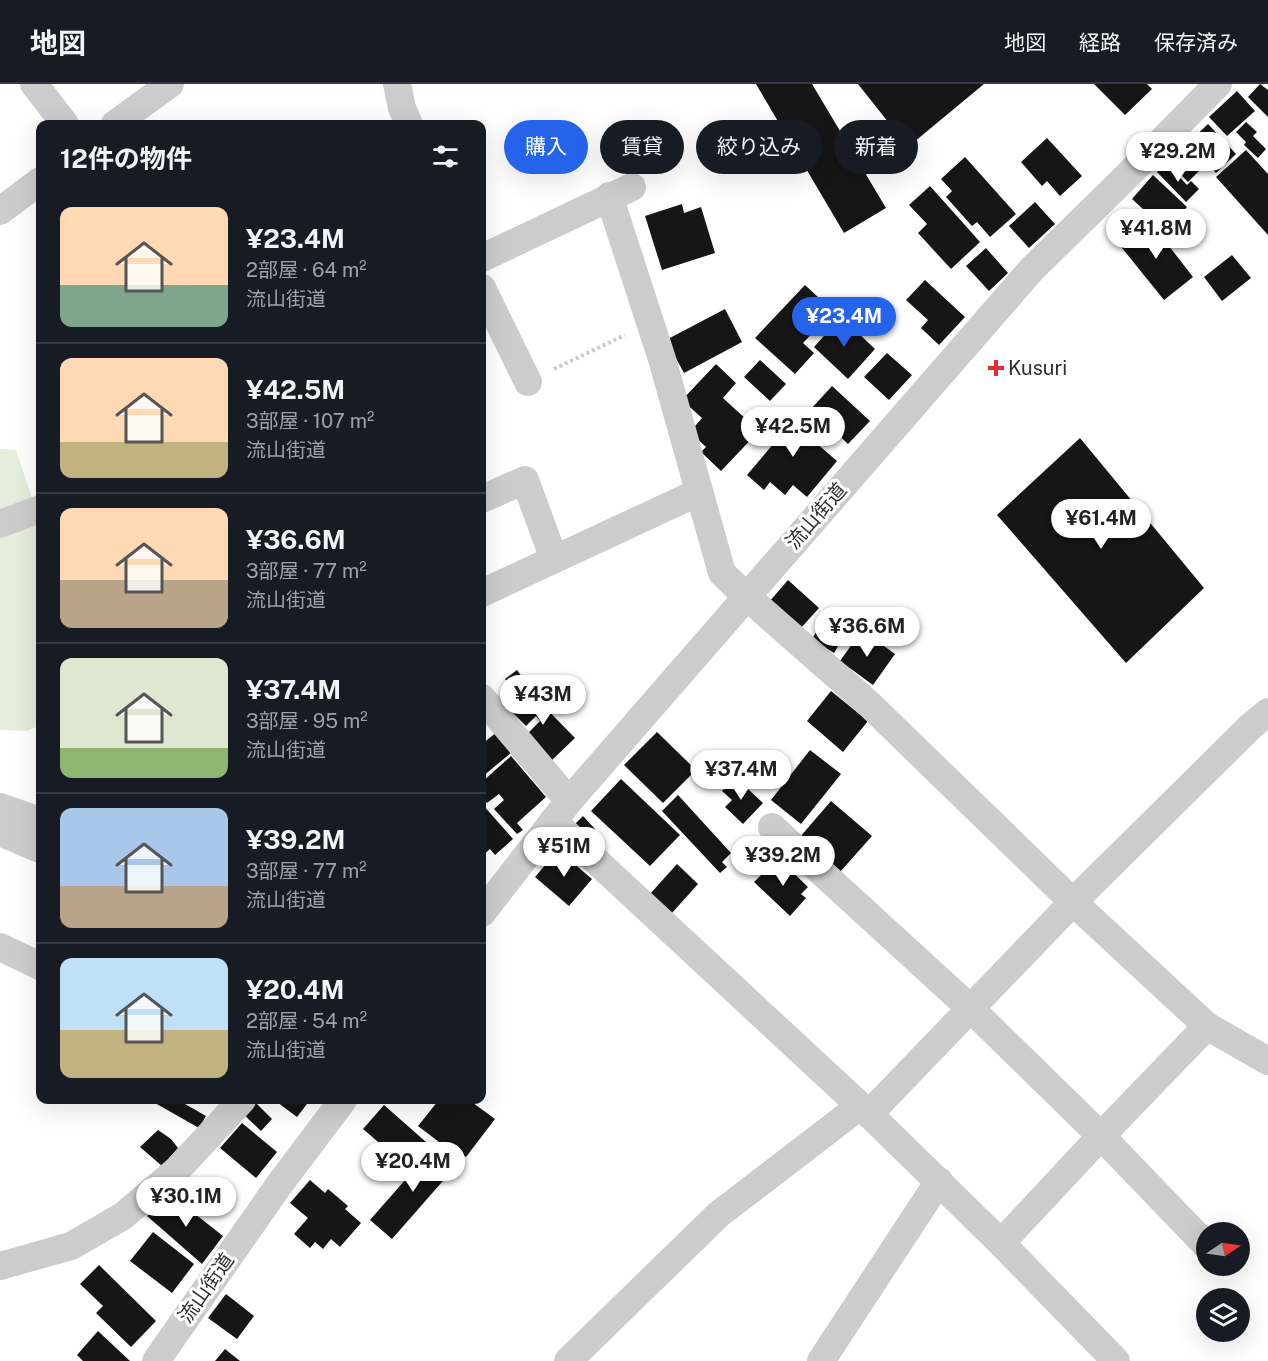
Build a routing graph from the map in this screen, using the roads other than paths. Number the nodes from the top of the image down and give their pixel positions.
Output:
1 (34, 84) edge
2 (170, 84) edge
3 (398, 84) edge
4 (1218, 84) edge
5 (63, 120) edge
6 (120, 120) edge
7 (407, 120) edge
8 (36, 184) edge
9 (0, 212) edge
10 (486, 256) edge
11 (486, 296) edge
12 (528, 382) road end
13 (699, 492) junction
14 (486, 497) edge
15 (36, 510) edge
16 (0, 524) edge
17 (554, 559) junction
18 (486, 592) edge
19 (746, 597) junction
20 (486, 704) edge
21 (1268, 712) edge
22 (4, 808) edge
23 (561, 811) junction
24 (36, 820) edge
25 (772, 827) dead end
26 (36, 847) edge
27 (1073, 902) junction
28 (486, 904) edge
29 (0, 946) edge
30 (36, 964) edge
31 (970, 1008) junction
32 (1207, 1026) junction
33 (1268, 1061) edge
34 (238, 1104) edge
35 (340, 1104) edge
36 (865, 1110) junction
37 (1101, 1136) junction
38 (939, 1181) junction
39 (1196, 1235) edge
40 (1001, 1243) junction
41 (0, 1266) edge
42 (156, 1361) edge
43 (568, 1361) edge
44 (821, 1361) edge
45 (1116, 1361) edge

1 - 5 street
2 - 6 street
3 - 7 street
4 - 19 street, 流山街道
8 - 9 street
10 - 13 street
11 - 12 street
13 - 17 street
13 - 19 street
14 - 17 street
15 - 16 street
17 - 18 street
19 - 23 street, 流山街道
19 - 27 street
20 - 23 street
21 - 27 street
22 - 24 street
22 - 26 street
23 - 28 street, 流山街道
23 - 36 street
25 - 31 street
27 - 31 street
27 - 32 street
29 - 30 street
31 - 36 street
31 - 37 street
32 - 33 street
32 - 37 street
34 - 41 street
35 - 42 street, 流山街道
36 - 38 street
36 - 43 street
37 - 39 street
37 - 40 street
38 - 40 street
38 - 44 street
40 - 45 street

